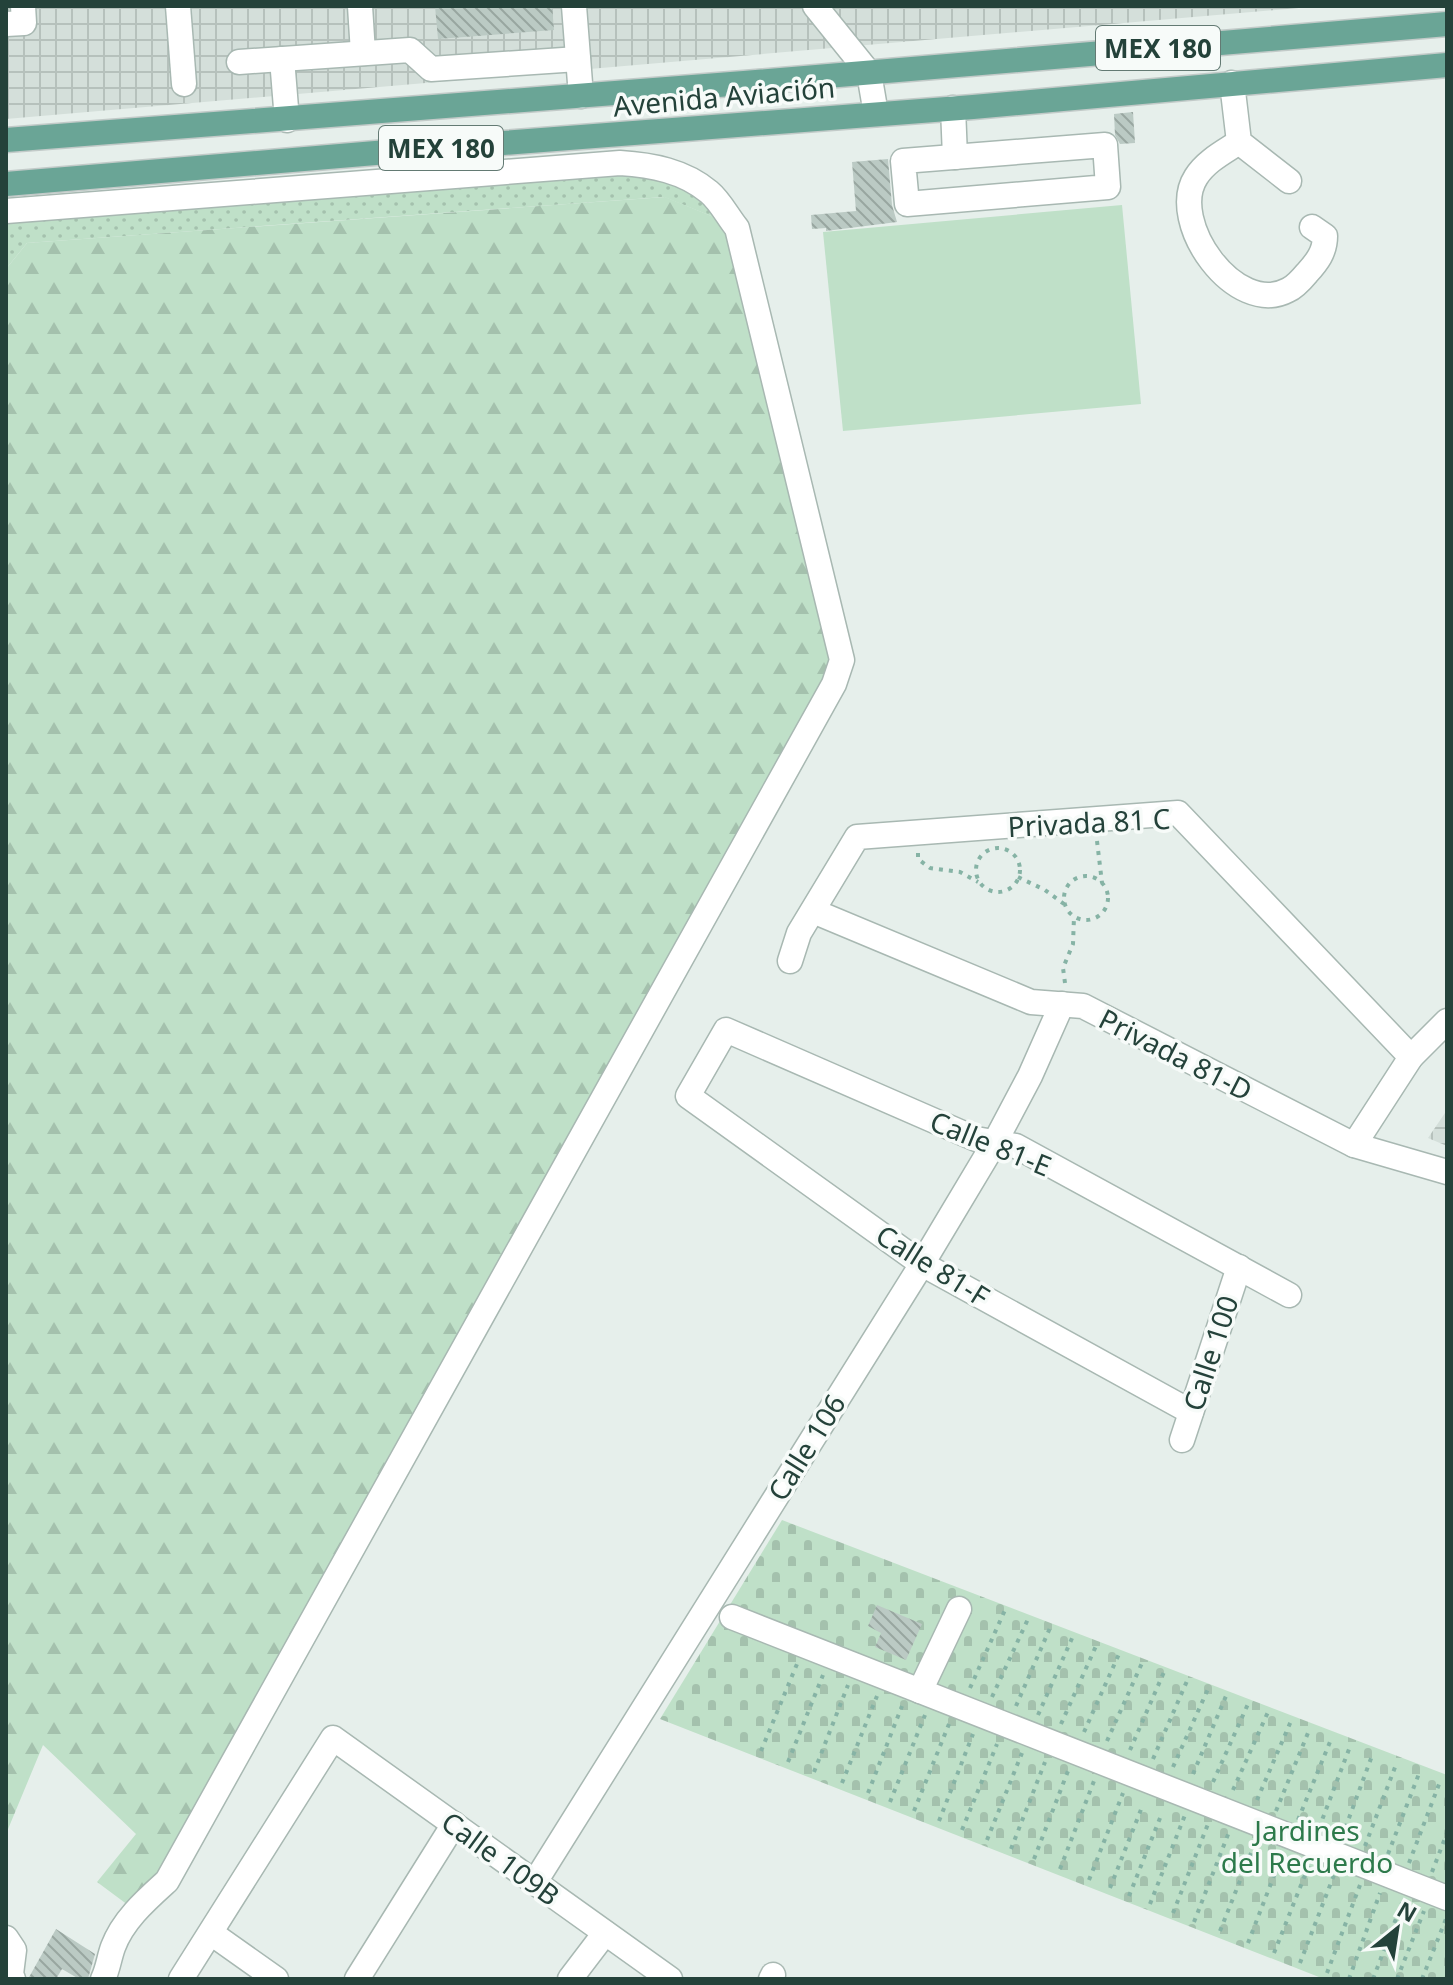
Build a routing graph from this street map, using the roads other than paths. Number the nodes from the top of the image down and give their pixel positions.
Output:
1 (23, 6) edge
2 (178, 6) edge
3 (360, 6) edge
4 (574, 6) edge
5 (815, 6) edge
6 (6, 24) edge
7 (1447, 24) edge
8 (1227, 43) junction
9 (363, 53) junction
10 (282, 59) junction
11 (578, 59) junction
12 (239, 62) dead end
13 (1447, 65) edge
14 (869, 73) junction
15 (1232, 83) junction
16 (184, 84) dead end
17 (581, 96) junction
18 (953, 108) junction
19 (876, 114) junction
20 (287, 120) junction
21 (6, 140) edge
22 (1239, 142) junction
23 (955, 157) junction
24 (1289, 181) dead end
25 (6, 184) edge
26 (6, 211) edge
27 (1312, 227) dead end
28 (813, 911) junction
29 (790, 961) dead end
30 (1064, 994) junction
31 (1447, 1021) edge
32 (1411, 1057) junction
33 (688, 1096) joint
34 (995, 1142) junction
35 (1354, 1145) junction
36 (1447, 1172) edge
37 (922, 1264) junction
38 (1239, 1267) junction
39 (1289, 1295) dead end
40 (1191, 1412) junction
41 (1182, 1440) dead end
42 (959, 1609) dead end
43 (732, 1617) dead end
44 (917, 1700) junction
45 (454, 1824) junction
46 (535, 1882) junction
47 (1436, 1903) edge
48 (211, 1933) junction
49 (605, 1933) junction
50 (6, 1938) edge
51 (13, 1979) edge
52 (103, 1979) edge
53 (181, 1979) edge
54 (276, 1979) edge
55 (357, 1979) edge
56 (570, 1979) edge
57 (670, 1979) edge

1 - 6 street
2 - 16 street
3 - 9 street
4 - 11 street
5 - 14 street
7 - 8 main road, Avenida Aviación / MEX 180
8 - 14 main road, Avenida Aviación / MEX 180
8 - 15 main road
9 - 10 street
9 - 11 street
10 - 12 street
10 - 20 street
11 - 17 street
13 - 15 main road, Avenida Aviación / MEX 180
14 - 17 main road, Avenida Aviación / MEX 180
14 - 19 street
15 - 18 main road, Avenida Aviación / MEX 180
15 - 22 street
17 - 20 main road, Avenida Aviación / MEX 180
18 - 19 main road, Avenida Aviación / MEX 180
18 - 23 street
19 - 25 main road, Avenida Aviación / MEX 180
20 - 21 main road, Avenida Aviación / MEX 180
22 - 24 street
22 - 27 street
23 - 23 street
26 - 52 street
28 - 29 street
28 - 30 street, Privada 81-D
28 - 32 street, Privada 81 C
30 - 34 street, Calle 106
30 - 35 street, Privada 81-D
31 - 32 street
32 - 35 street
33 - 34 street, Calle 81-E
33 - 37 street, Calle 81-F
34 - 37 street, Calle 106
34 - 38 street, Calle 81-E
35 - 36 street, Privada 81-D
37 - 40 street, Calle 81-F
37 - 46 street, Calle 106
38 - 39 street, Calle 81-E
38 - 40 street, Calle 100
40 - 41 street, Calle 100
42 - 44 street
43 - 44 street
44 - 47 street
45 - 46 street, Calle 109B
45 - 48 street, Calle 109B
45 - 55 street
46 - 49 street, Calle 109B
48 - 53 street
48 - 54 street
49 - 56 street
49 - 57 street, Calle 109B
50 - 51 street

